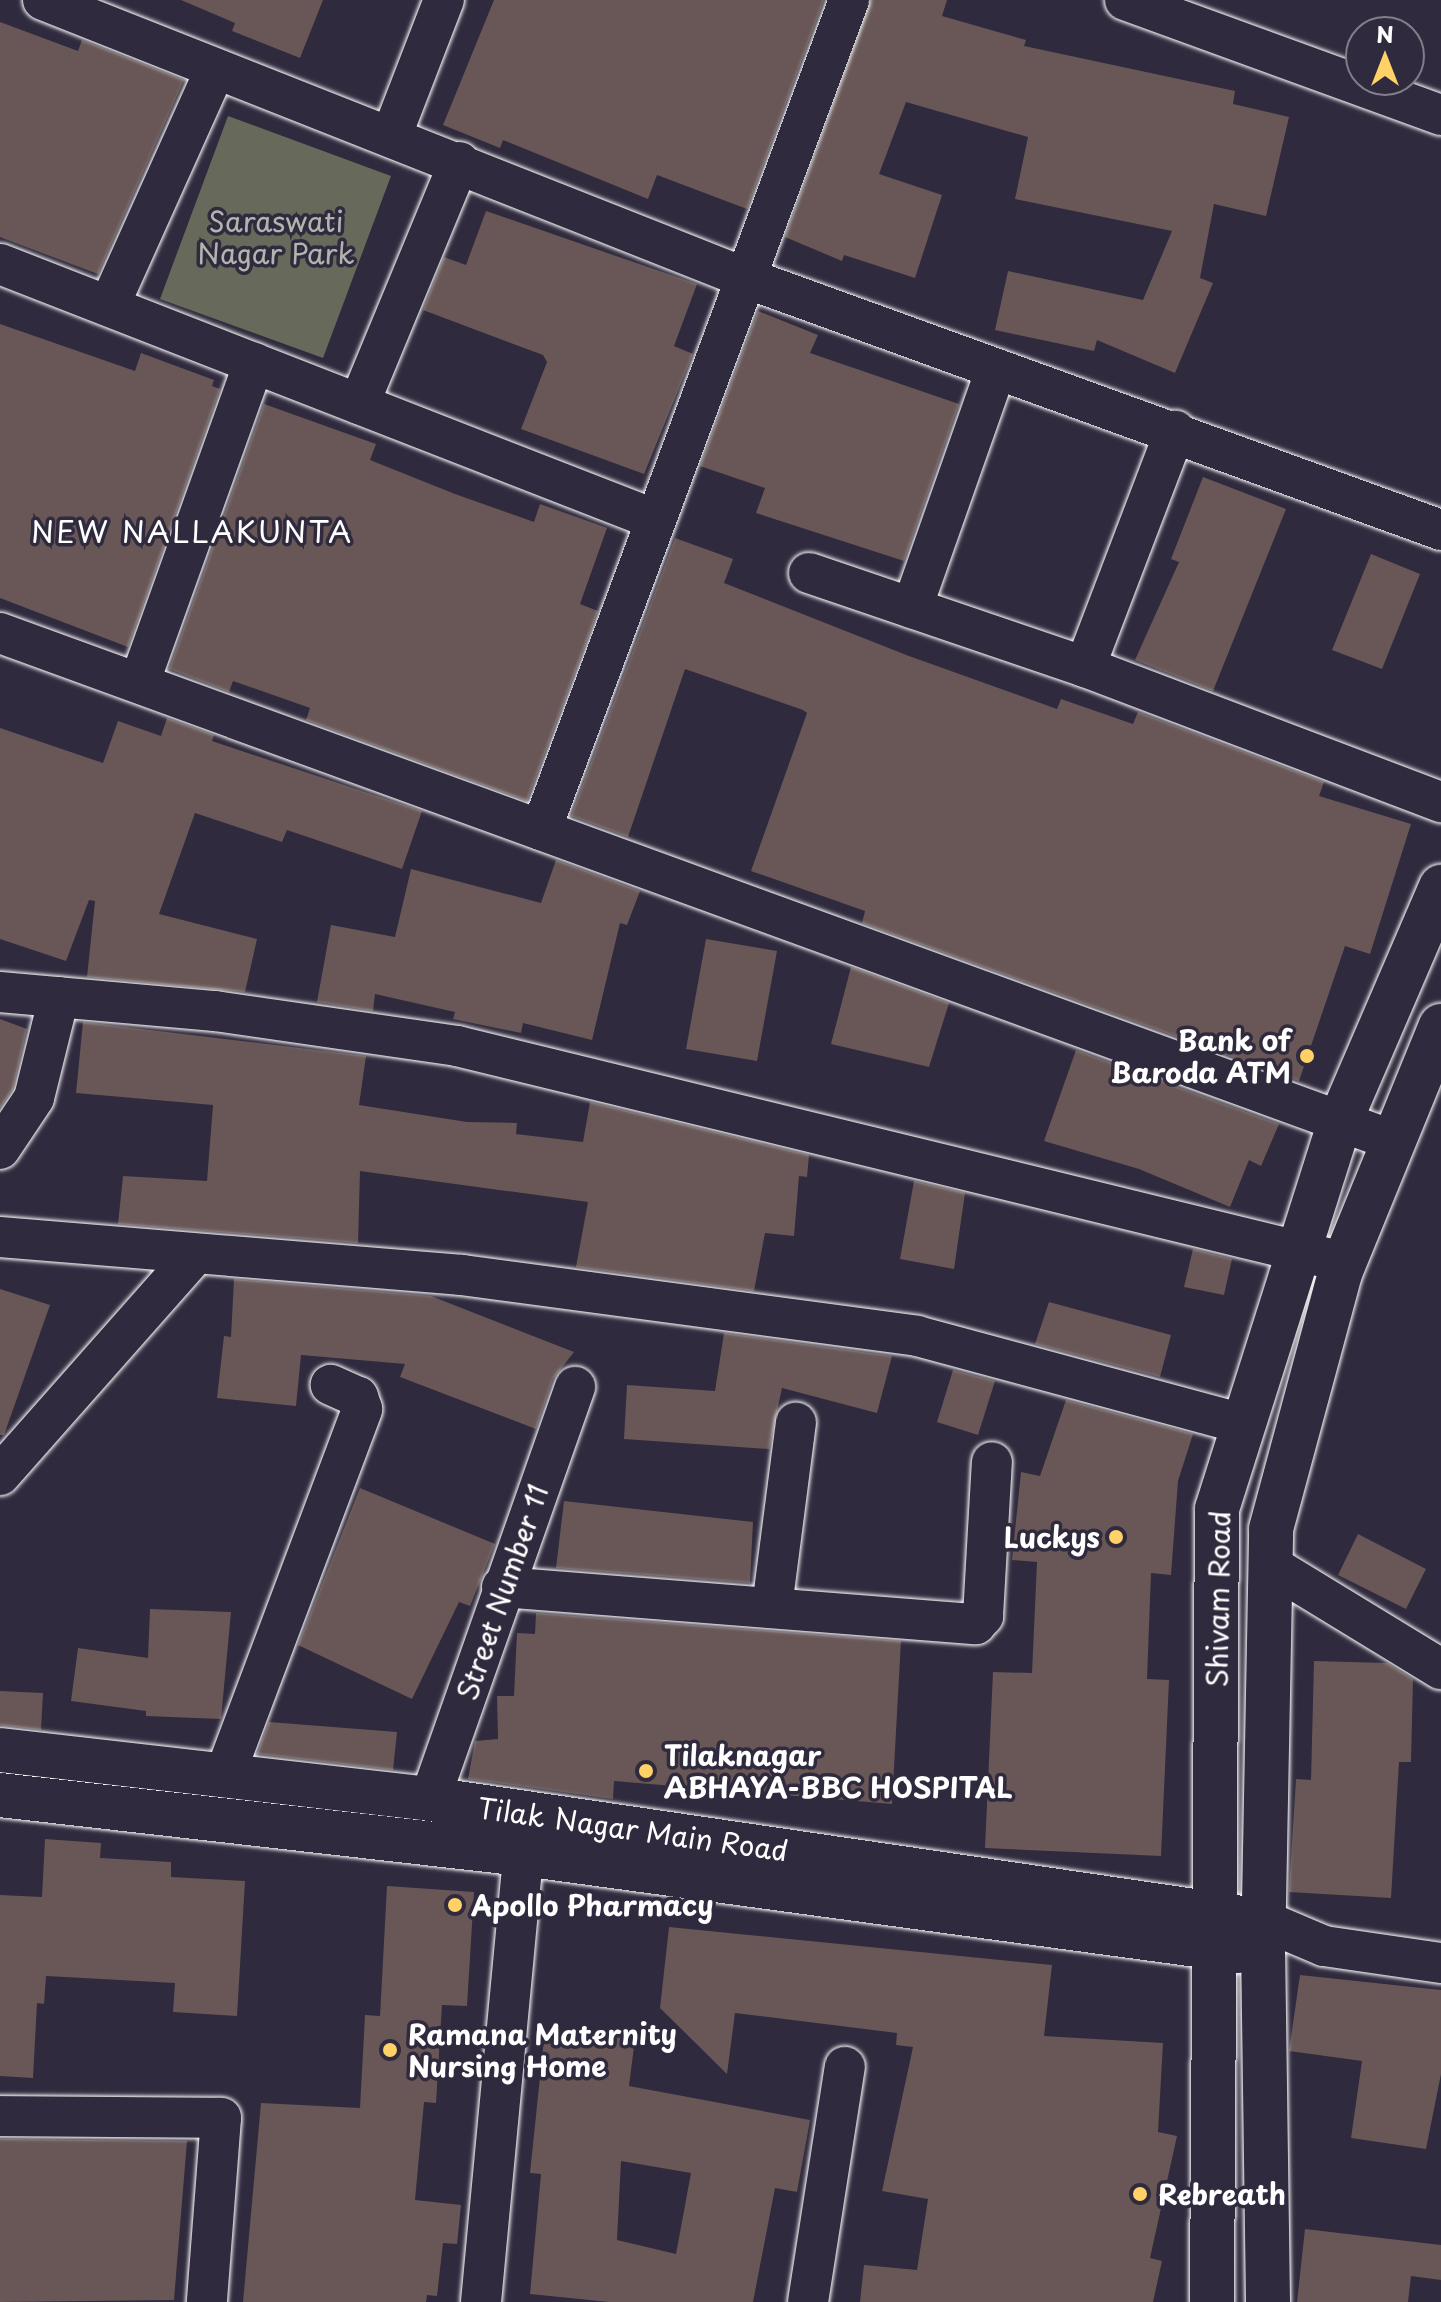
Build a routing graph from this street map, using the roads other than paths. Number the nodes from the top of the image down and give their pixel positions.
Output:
1 (43, 0) edge
2 (444, 0) edge
3 (849, 0) edge
4 (1125, 0) edge
5 (215, 70) junction
6 (1441, 115) edge
7 (391, 137) junction
8 (459, 162) junction
9 (0, 264) edge
10 (746, 278) junction
11 (109, 306) junction
12 (254, 363) junction
13 (996, 369) junction
14 (359, 404) junction
15 (1175, 431) junction
16 (656, 520) junction
17 (1441, 530) edge
18 (809, 573) dead end
19 (912, 608) junction
20 (0, 633) edge
21 (1085, 667) junction
22 (140, 681) junction
23 (1441, 802) edge
24 (541, 830) junction
25 (1441, 887) edge
26 (0, 992) edge
27 (59, 997) junction
28 (1441, 1026) edge
29 (1341, 1119) junction
30 (1394, 1141) junction
31 (0, 1149) edge
32 (0, 1237) edge
33 (1299, 1252) junction
34 (193, 1257) junction
35 (1344, 1262) junction
36 (331, 1385) dead end
37 (575, 1387) dead end
38 (796, 1423) dead end
39 (1244, 1424) junction
40 (992, 1462) dead end
41 (0, 1475) edge
42 (1272, 1566) junction
43 (502, 1587) junction
44 (772, 1607) junction
45 (1441, 1669) edge
46 (0, 1750) edge
47 (224, 1777) junction
48 (0, 1795) edge
49 (430, 1799) junction
50 (523, 1854) junction
51 (1213, 1930) junction
52 (1264, 1938) junction
53 (1441, 1963) edge
54 (845, 2067) dead end
55 (0, 2116) edge
56 (207, 2302) edge
57 (481, 2302) edge
58 (808, 2302) edge
59 (1212, 2302) edge
60 (1268, 2302) edge

1 - 5 street
2 - 7 street
3 - 10 street
4 - 6 street
5 - 7 street
5 - 11 street
7 - 8 street
8 - 10 street
8 - 14 street
9 - 11 street
10 - 13 street
10 - 16 street
11 - 12 street
12 - 14 street
12 - 22 street
13 - 15 street
13 - 19 street
14 - 16 street
15 - 17 street
15 - 21 street
16 - 24 street
18 - 19 street
19 - 21 street
20 - 22 street
21 - 23 street
22 - 24 street
24 - 29 street
25 - 29 main road, Shivam Road
26 - 27 street
27 - 31 street
27 - 33 street
28 - 30 main road, Shivam Road
29 - 30 street
29 - 33 main road, Shivam Road
30 - 35 main road, Shivam Road
32 - 34 street
33 - 35 street
33 - 39 main road, Shivam Road
34 - 39 street
34 - 41 street
35 - 42 main road, Shivam Road
36 - 47 street
37 - 43 street, Street Number 11
38 - 44 street
39 - 51 main road, Shivam Road
40 - 44 street
42 - 45 street
42 - 52 main road, Shivam Road
43 - 44 street
43 - 49 street, Street Number 11
46 - 47 main road, Tilak Nagar Main Road
47 - 49 main road, Tilak Nagar Main Road
48 - 50 main road, Tilak Nagar Main Road
49 - 51 main road, Tilak Nagar Main Road
50 - 51 main road, Tilak Nagar Main Road
50 - 57 street
51 - 52 main road, Tilak Nagar Main Road
51 - 59 main road, Shivam Road
52 - 53 street
52 - 60 main road, Shivam Road
54 - 58 street
55 - 56 street

